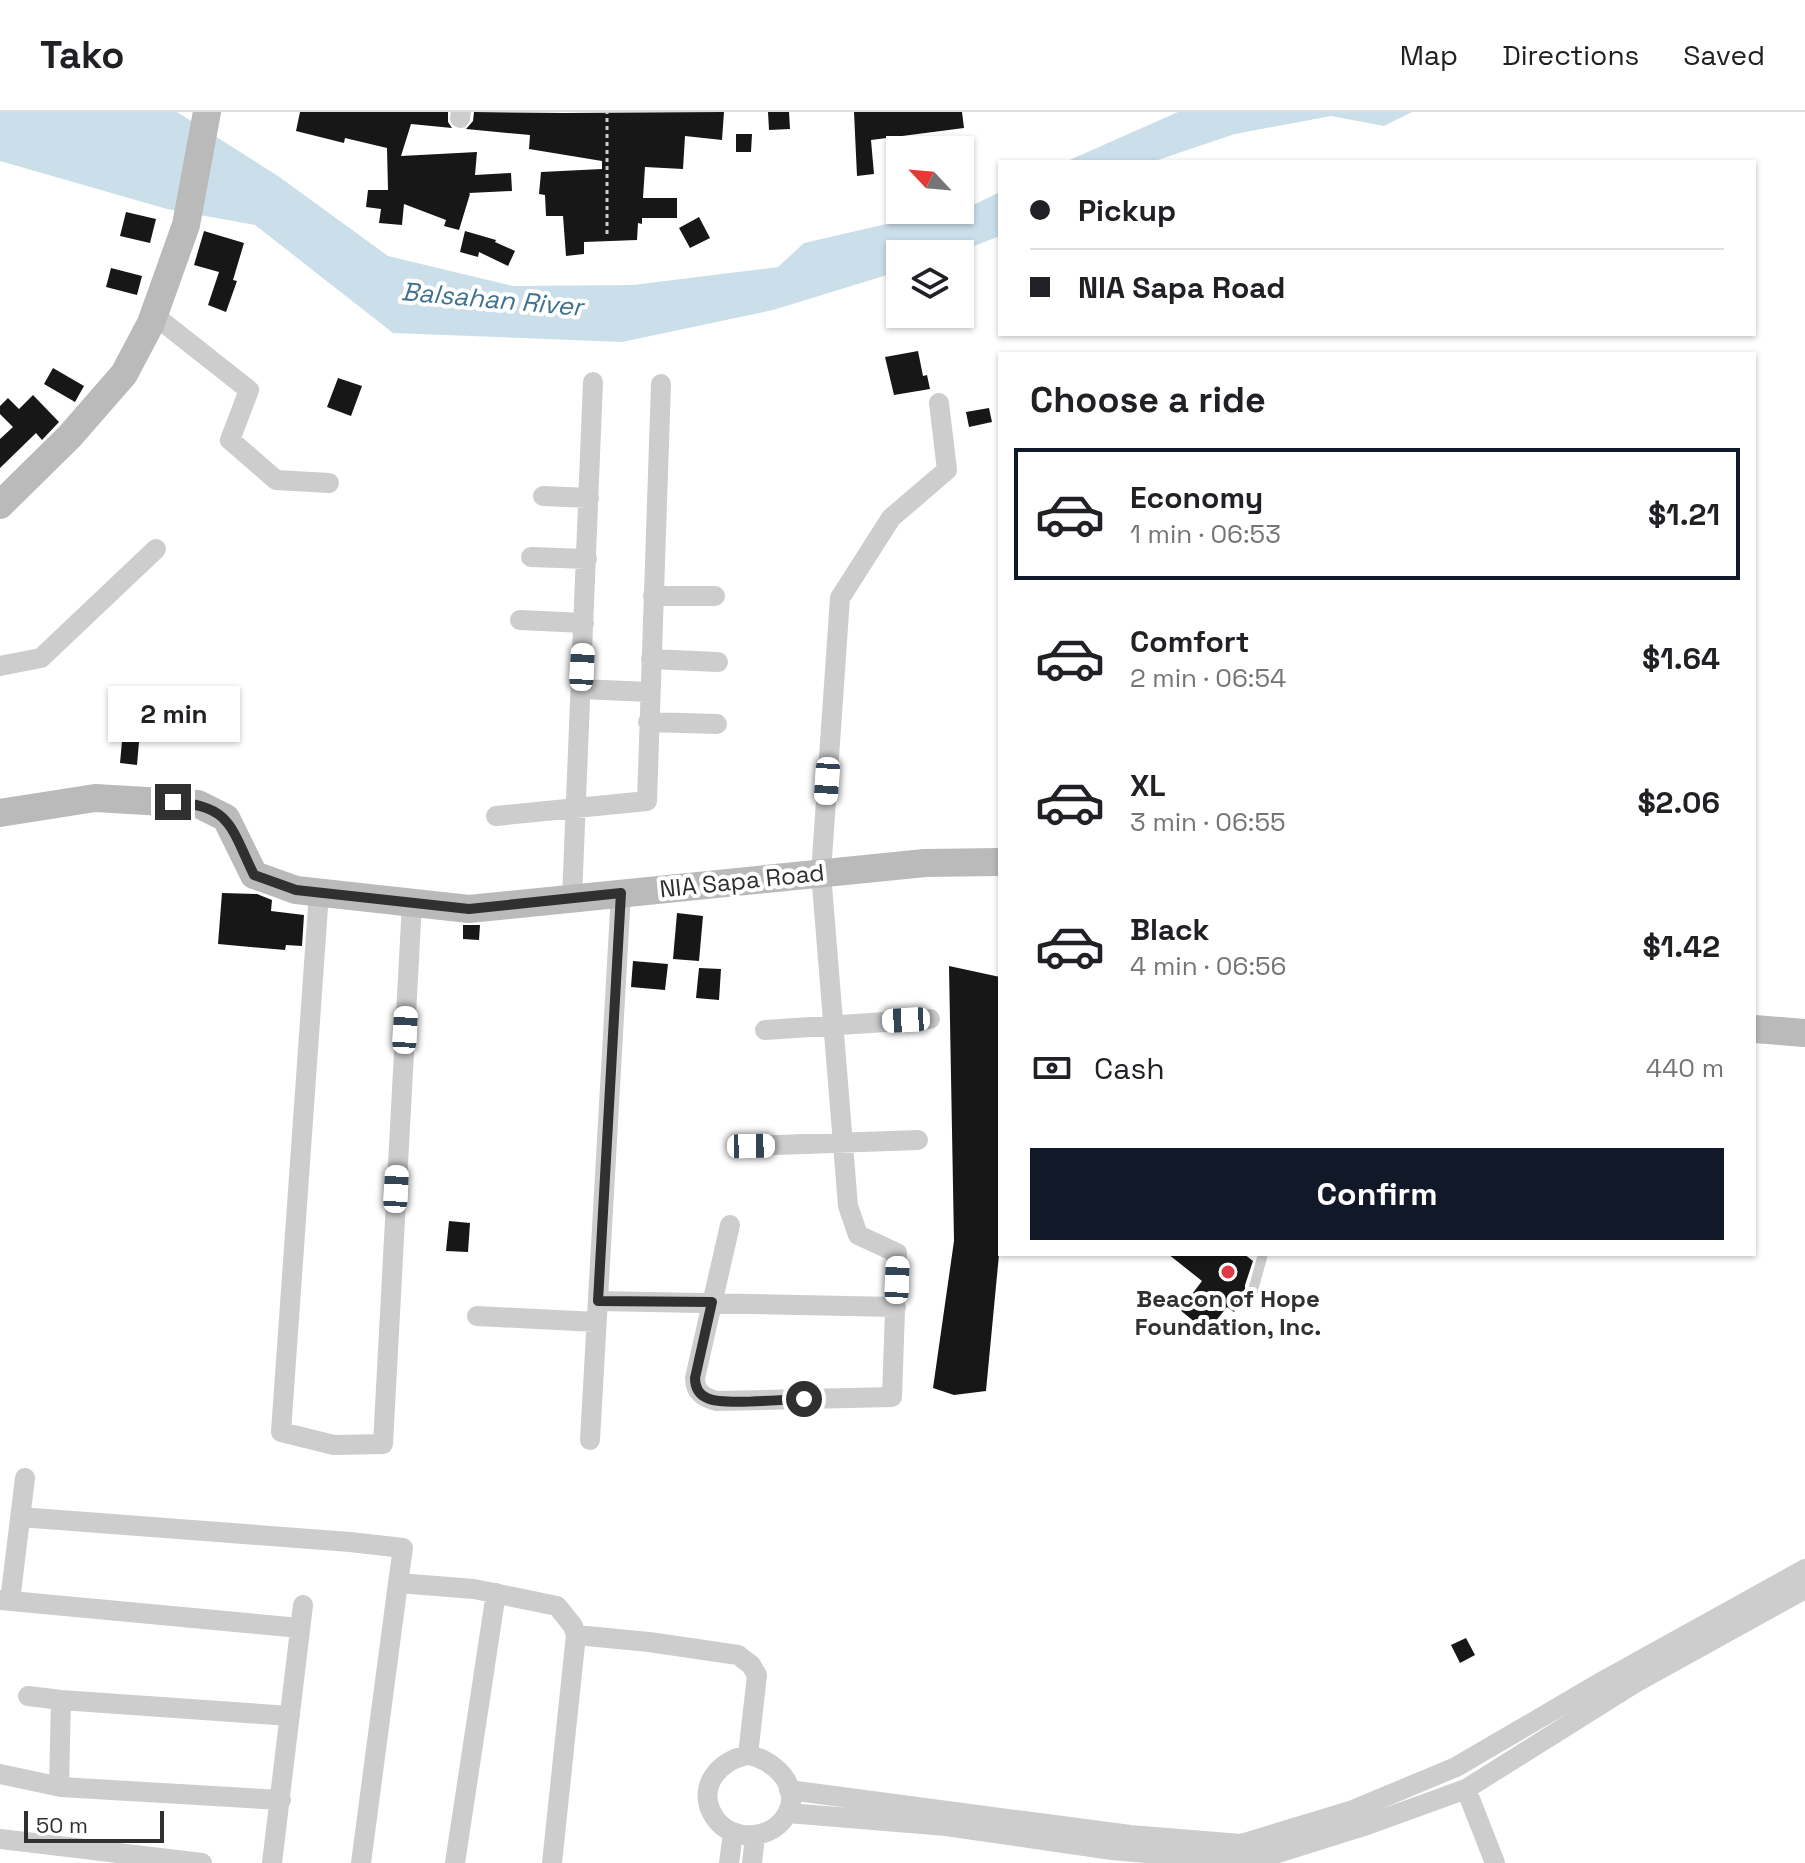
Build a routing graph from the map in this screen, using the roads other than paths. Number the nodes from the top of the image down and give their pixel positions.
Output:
1 (207, 112) edge
2 (154, 315) junction
3 (593, 382) dead end
4 (661, 384) dead end
5 (939, 403) dead end
6 (329, 483) dead end
7 (543, 496) dead end
8 (589, 498) junction
9 (0, 505) edge
10 (156, 549) dead end
11 (531, 557) dead end
12 (587, 559) junction
13 (653, 596) junction
14 (715, 596) dead end
15 (520, 620) dead end
16 (584, 623) junction
17 (651, 659) junction
18 (718, 662) dead end
19 (0, 666) edge
20 (581, 689) junction
21 (649, 692) junction
22 (648, 722) junction
23 (717, 724) dead end
24 (576, 807) junction
25 (0, 813) edge
26 (496, 816) dead end
27 (998, 862) edge
28 (821, 873) junction
29 (319, 893) junction
30 (621, 893) junction
31 (572, 898) junction
32 (412, 903) junction
33 (930, 1019) dead end
34 (833, 1024) junction
35 (1756, 1029) edge
36 (765, 1030) dead end
37 (1805, 1033) edge
38 (918, 1140) dead end
39 (845, 1144) junction
40 (751, 1146) dead end
41 (730, 1225) dead end
42 (1262, 1256) edge
43 (1252, 1294) dead end
44 (712, 1302) junction
45 (896, 1307) junction
46 (597, 1312) junction
47 (477, 1316) dead end
48 (590, 1440) dead end
49 (25, 1478) dead end
50 (20, 1517) junction
51 (1805, 1569) edge
52 (398, 1583) junction
53 (1805, 1589) edge
54 (496, 1593) junction
55 (5, 1601) edge
56 (303, 1605) dead end
57 (300, 1628) junction
58 (576, 1635) junction
59 (28, 1696) dead end
60 (61, 1700) junction
61 (290, 1716) junction
62 (748, 1755) junction
63 (0, 1774) edge
64 (59, 1786) junction
65 (1466, 1789) junction
66 (789, 1790) junction
67 (281, 1800) junction
68 (788, 1813) junction
69 (733, 1833) junction
70 (755, 1836) junction
71 (0, 1839) edge
72 (1111, 1856) edge
73 (202, 1863) edge
74 (272, 1863) edge
75 (361, 1863) edge
76 (455, 1863) edge
77 (552, 1863) edge
78 (729, 1863) edge
79 (752, 1863) edge
80 (1495, 1863) edge

1 - 2 street
2 - 6 street
2 - 9 street
3 - 8 street
4 - 13 street
5 - 28 street
7 - 8 street
8 - 12 street
10 - 19 street
11 - 12 street
12 - 16 street
13 - 14 street
13 - 17 street
15 - 16 street
16 - 20 street
17 - 18 street
17 - 21 street
20 - 21 street
20 - 24 street
21 - 22 street
22 - 23 street
22 - 24 street
24 - 26 street
24 - 31 street
25 - 29 street, NIA Sapa Road
27 - 28 street, NIA Sapa Road
28 - 30 street, NIA Sapa Road
28 - 34 street
29 - 32 street, NIA Sapa Road
29 - 32 street
30 - 31 street, NIA Sapa Road
30 - 46 street
31 - 32 street, NIA Sapa Road
33 - 34 street
34 - 36 street
34 - 39 street
35 - 37 street
38 - 39 street
39 - 40 street
39 - 45 street
41 - 44 street
42 - 43 lane
44 - 45 street
44 - 45 street
44 - 46 street
46 - 47 street
46 - 48 street
49 - 50 street
50 - 52 street
50 - 55 street
51 - 66 street
52 - 54 street
52 - 75 street
53 - 65 street
54 - 58 street
54 - 76 street
55 - 57 street
56 - 57 street
57 - 61 street
58 - 62 street
58 - 77 street
59 - 60 street
60 - 61 street
60 - 64 street
61 - 67 street
62 - 66 street
62 - 69 street
63 - 64 street
64 - 67 street
65 - 72 street
65 - 80 street
66 - 68 street
67 - 74 street
68 - 70 street
68 - 72 street
69 - 70 street
69 - 78 street
70 - 79 street
71 - 73 street

